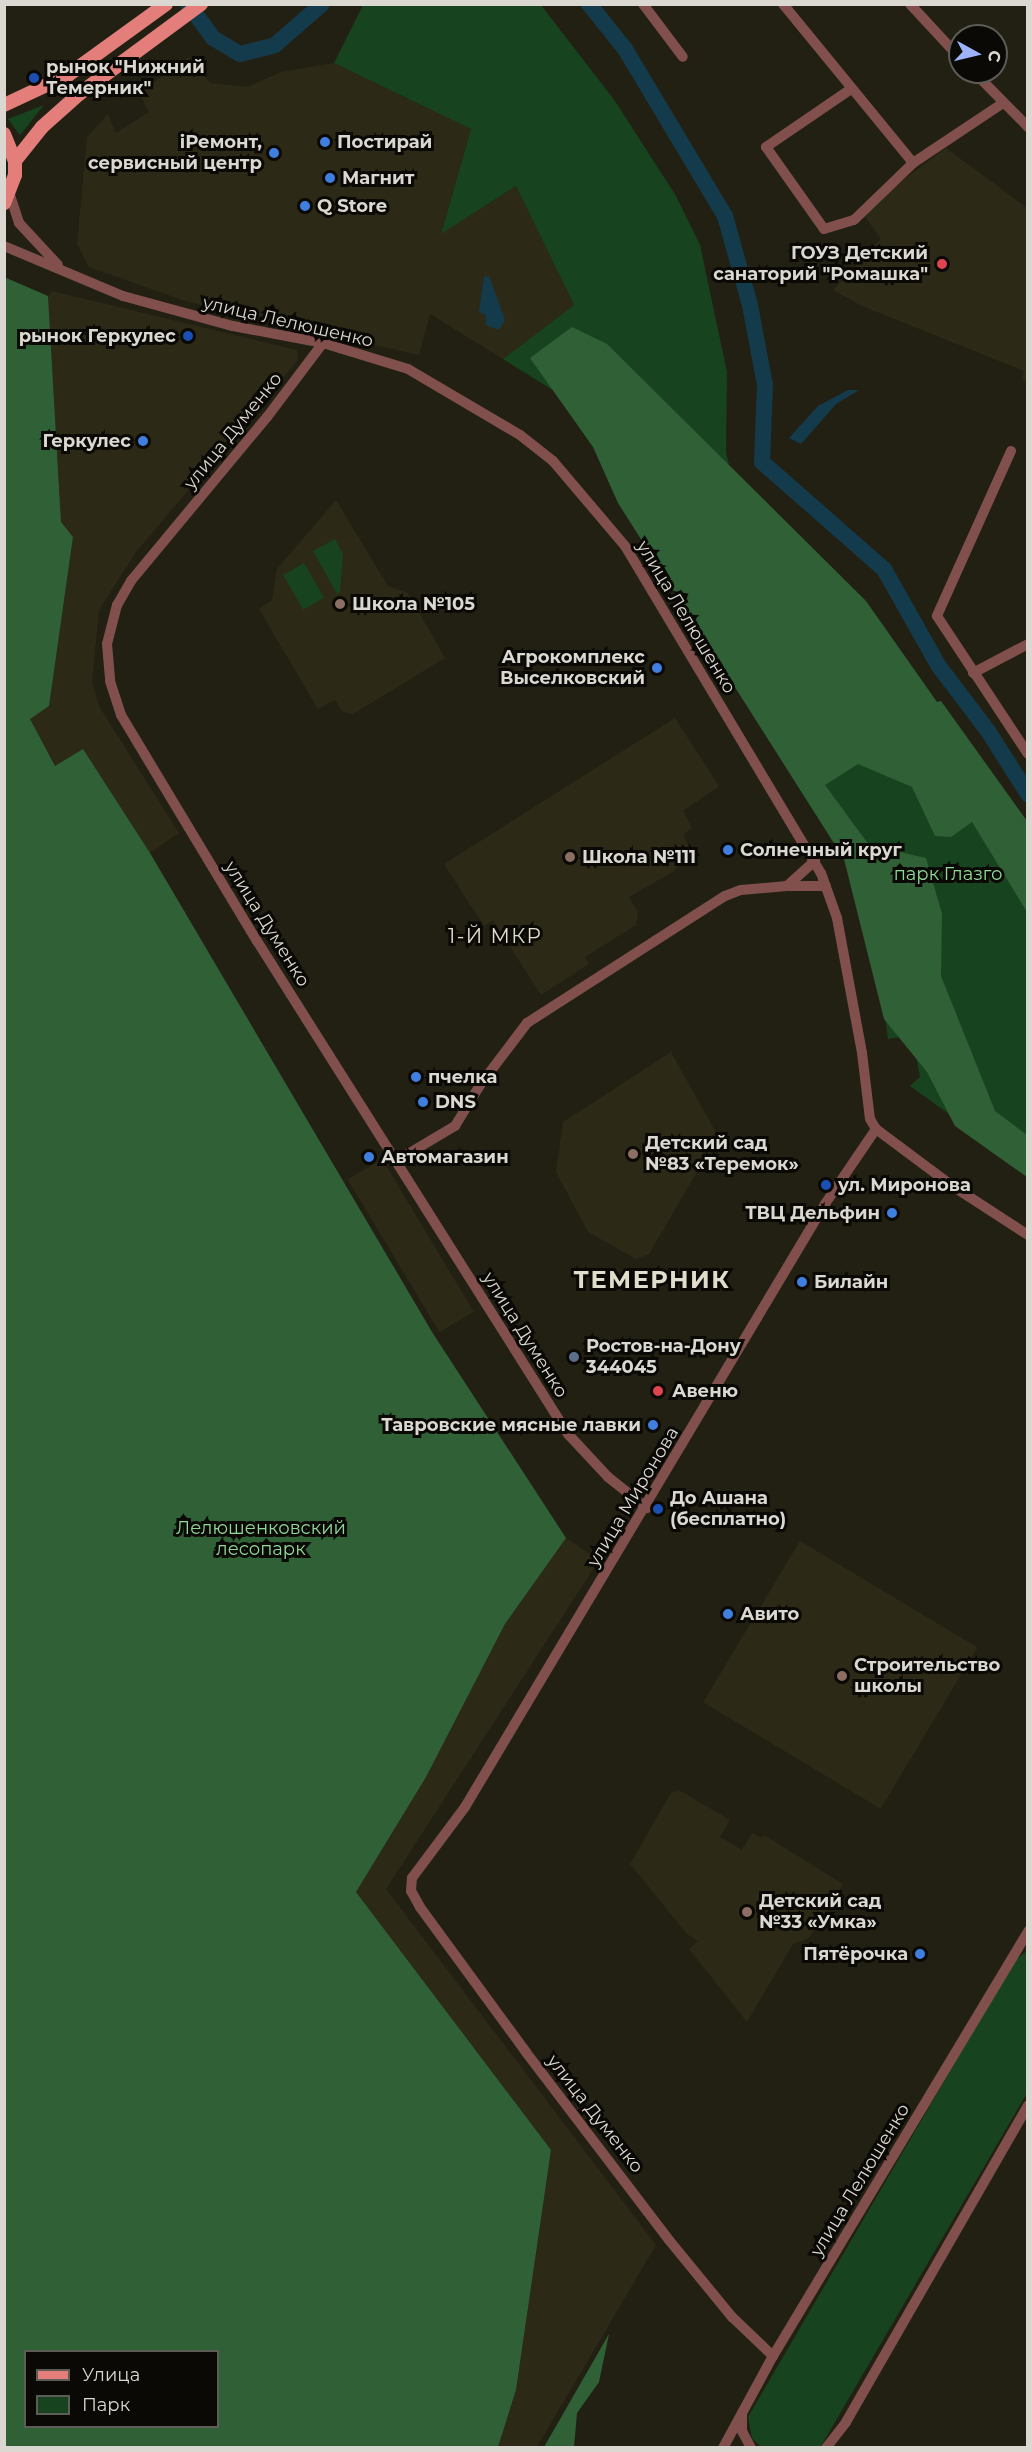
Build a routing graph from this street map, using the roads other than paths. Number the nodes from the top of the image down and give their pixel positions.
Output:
1 (166, 4) edge
2 (201, 4) edge
3 (643, 4) edge
4 (783, 4) edge
5 (910, 4) edge
6 (948, 45) edge
7 (683, 57) dead end
8 (985, 84) edge
9 (851, 89) junction
10 (1003, 103) junction
11 (4, 105) edge
12 (1028, 128) edge
13 (4, 134) edge
14 (15, 162) junction
15 (913, 163) junction
16 (7, 199) edge
17 (4, 246) edge
18 (62, 269) junction
19 (323, 343) junction
20 (1011, 451) dead end
21 (1028, 644) edge
22 (973, 673) junction
23 (1028, 754) edge
24 (814, 861) junction
25 (786, 886) junction
26 (826, 886) junction
27 (876, 1129) junction
28 (396, 1161) junction
29 (1028, 1235) edge
30 (647, 1508) junction
31 (412, 1878) joint
32 (1028, 1931) edge
33 (1028, 1947) edge
34 (1016, 1950) junction
35 (1028, 2106) edge
36 (773, 2356) junction
37 (742, 2410) junction
38 (723, 2448) edge
39 (751, 2448) edge
40 (826, 2448) edge

1 - 11 main road
2 - 14 main road
3 - 7 street
4 - 9 street
5 - 6 street
8 - 10 street
9 - 15 street
9 - 15 street
10 - 12 street
10 - 15 street
13 - 14 main road
14 - 16 main road
16 - 18 street
17 - 18 street, улица Лелюшенко
18 - 19 street, улица Лелюшенко
19 - 24 street, улица Лелюшенко
19 - 28 street, улица Думенко
20 - 22 street
21 - 22 street
22 - 23 street
24 - 25 street
24 - 26 street, улица Лелюшенко
25 - 26 street
25 - 28 street
26 - 27 street, улица Лелюшенко
27 - 29 street
27 - 30 street, улица Миронова
28 - 30 street, улица Думенко
30 - 31 street, улица Миронова
31 - 36 street, улица Думенко
32 - 34 street, улица Лелюшенко
33 - 34 street
34 - 36 street, улица Лелюшенко
35 - 40 street
36 - 37 street, улица Лелюшенко
37 - 38 street, улица Лелюшенко
37 - 39 street

